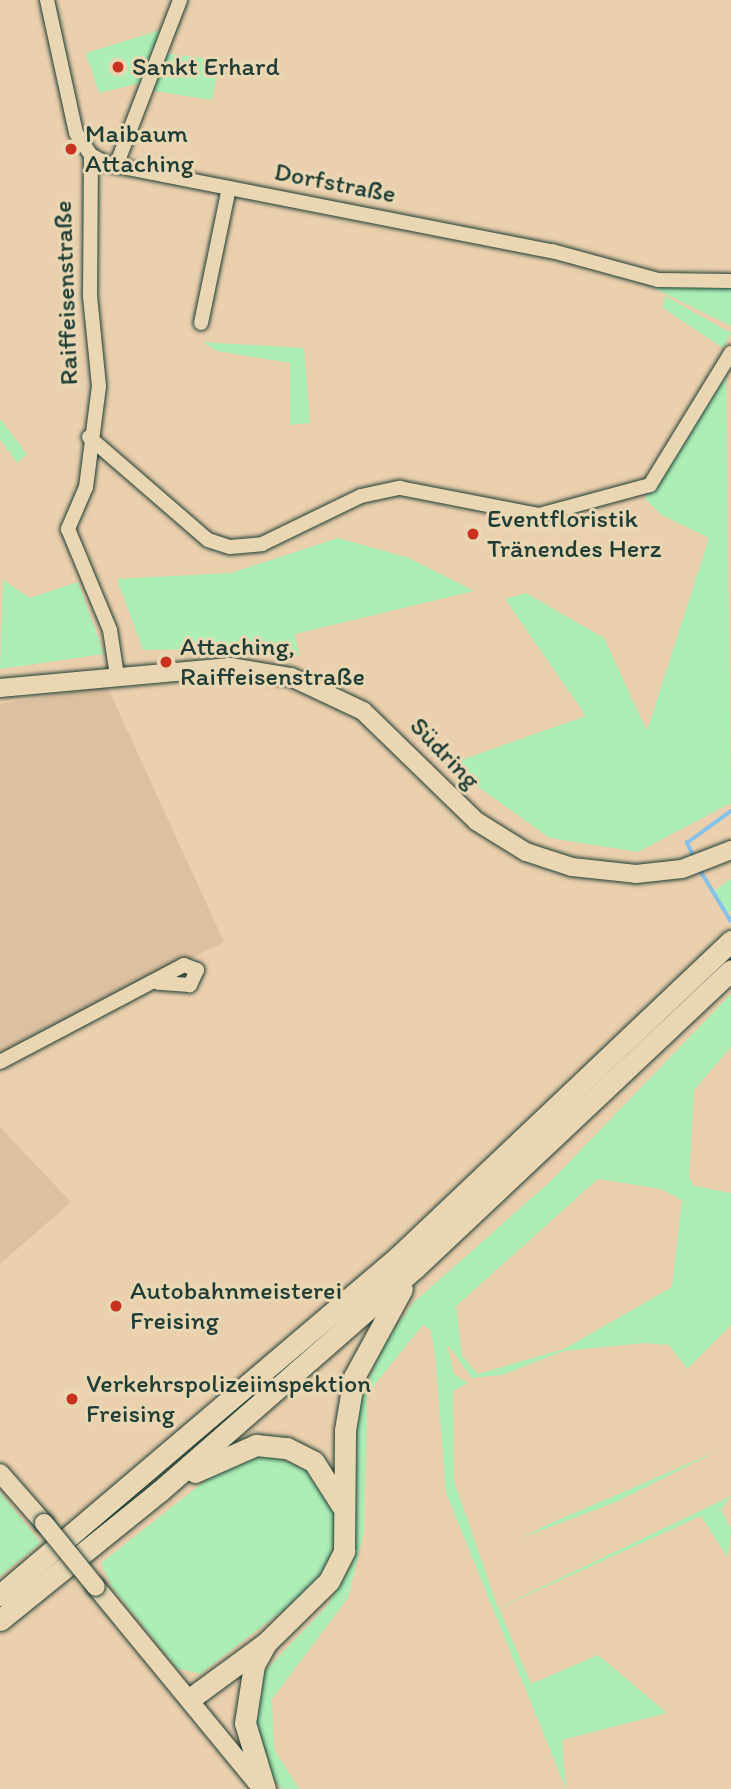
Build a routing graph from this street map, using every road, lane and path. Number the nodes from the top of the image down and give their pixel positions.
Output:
1 (47, 0) edge
2 (180, 0) edge
3 (91, 155) junction
4 (116, 166) junction
5 (229, 188) junction
6 (731, 281) edge
7 (201, 323) dead end
8 (731, 353) edge
9 (89, 437) junction
10 (117, 676) junction
11 (0, 688) edge
12 (731, 850) edge
13 (731, 941) edge
14 (731, 970) edge
15 (158, 984) dead end
16 (0, 1062) edge
17 (415, 1268) junction
18 (0, 1473) edge
19 (160, 1491) junction
20 (346, 1516) junction
21 (0, 1595) edge
22 (0, 1620) edge
23 (266, 1643) junction
24 (191, 1698) junction
25 (264, 1789) edge

1 - 3 street
2 - 4 street
3 - 4 street, Dorfstraße
3 - 9 street, Raiffeisenstraße
4 - 5 street, Dorfstraße
5 - 6 street, Dorfstraße
5 - 7 street
8 - 9 street
9 - 10 street, Raiffeisenstraße
10 - 11 main road
10 - 12 main road, Südring
13 - 21 highway
14 - 17 highway
15 - 16 street
17 - 19 highway
17 - 20 highway
18 - 24 main road, bridge
19 - 20 highway
19 - 22 highway
20 - 23 highway
23 - 24 highway
23 - 25 highway
24 - 25 main road

